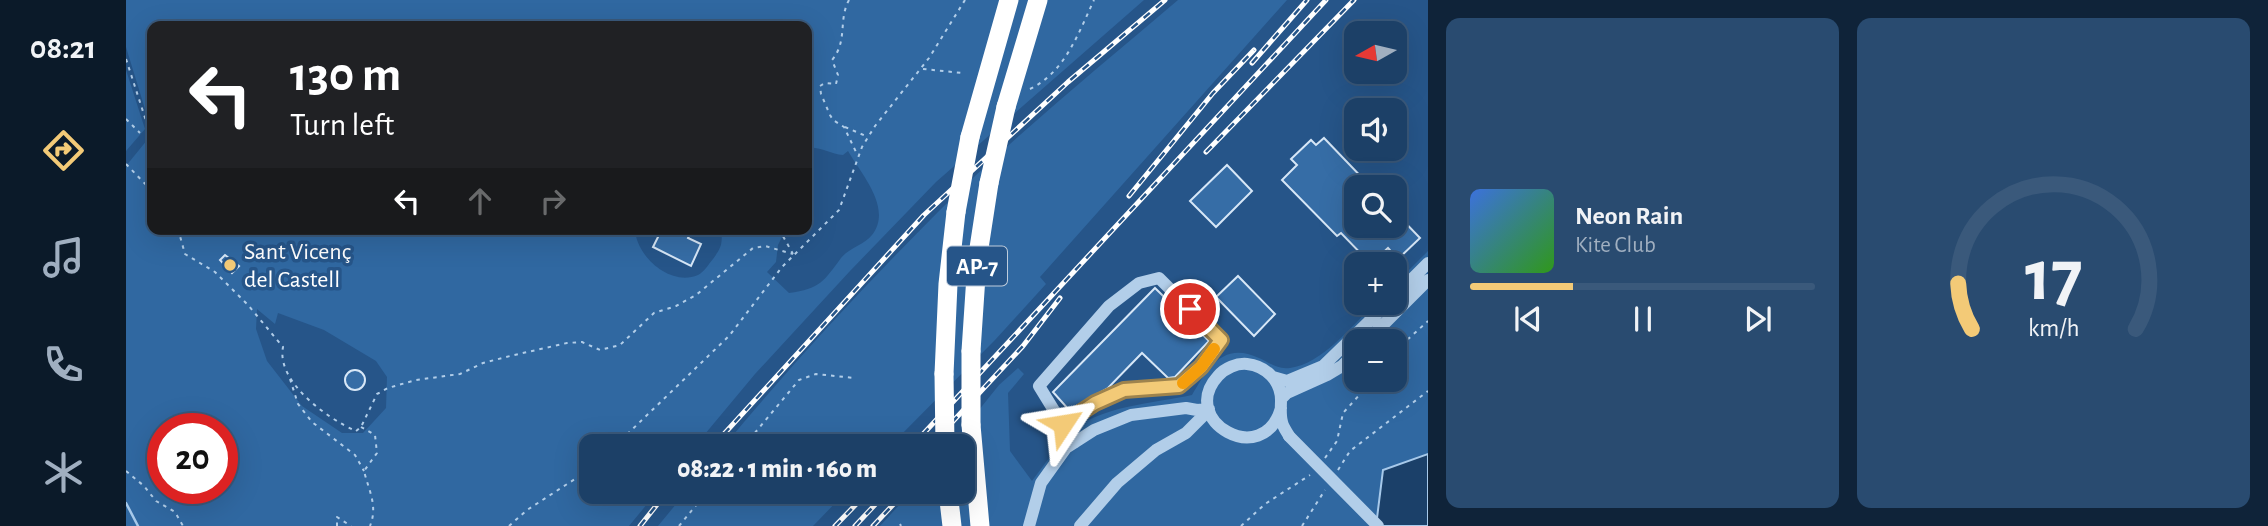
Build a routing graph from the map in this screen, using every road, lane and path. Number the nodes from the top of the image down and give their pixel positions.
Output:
1 (849, 0) edge
2 (965, 0) edge
3 (1009, 0) edge
4 (1040, 0) edge
5 (1094, 0) edge
6 (126, 59) edge
7 (922, 69) junction
8 (963, 73) dead end
9 (1030, 89) dead end
10 (126, 118) edge
11 (147, 124) edge
12 (844, 127) junction
13 (140, 133) dead end
14 (869, 137) junction
15 (858, 157) junction
16 (126, 164) edge
17 (147, 186) edge
18 (180, 235) edge
19 (782, 235) edge
20 (793, 254) junction
21 (1428, 263) edge
22 (1428, 280) edge
23 (1407, 287) edge
24 (1407, 294) edge
25 (1376, 315) edge
26 (1373, 317) junction
27 (1428, 321) edge
28 (1370, 329) edge
29 (1407, 340) edge
30 (1344, 364) edge
31 (289, 374) junction
32 (1273, 377) junction
33 (855, 378) dead end
34 (1428, 391) edge
35 (1281, 403) junction
36 (1209, 405) junction
37 (1063, 424) junction
38 (361, 427) junction
39 (1219, 427) junction
40 (1267, 430) junction
41 (1186, 433) junction
42 (627, 434) edge
43 (754, 434) edge
44 (945, 434) edge
45 (1289, 436) junction
46 (1074, 443) junction
47 (126, 471) edge
48 (364, 471) junction
49 (1336, 473) dead end
50 (579, 476) edge
51 (1329, 484) dead end
52 (697, 504) edge
53 (949, 504) edge
54 (682, 522) junction
55 (687, 524) dead end
56 (183, 526) edge
57 (337, 526) edge
58 (351, 526) edge
59 (370, 526) edge
60 (509, 526) edge
61 (680, 526) edge
62 (952, 526) edge
63 (979, 526) edge
64 (1029, 526) edge
65 (1080, 526) edge
66 (1302, 526) edge
67 (1378, 526) edge

1 - 12 path
2 - 7 path
3 - 44 highway, AP-7, bridge
4 - 63 highway, AP-7, bridge
5 - 9 path
6 - 11 path
7 - 8 path
7 - 14 path
10 - 13 path
12 - 14 path
12 - 15 path
14 - 15 path
15 - 20 path
16 - 17 path
18 - 31 path
19 - 20 path
20 - 38 path
20 - 42 path
21 - 23 street
22 - 24 street
25 - 26 street
26 - 28 street
26 - 32 street
27 - 29 path
30 - 35 street
31 - 38 path
31 - 48 path
32 - 35 street
32 - 36 street
33 - 43 path
34 - 49 path
35 - 40 street
35 - 45 street
36 - 39 street
36 - 41 street
36 - 46 street
37 - 37 street
37 - 46 street
38 - 48 path
39 - 40 street
39 - 41 street
40 - 45 street
41 - 65 street
45 - 67 street, bridge
46 - 64 street
47 - 56 path
48 - 59 path
50 - 60 path
51 - 66 path
52 - 54 path
53 - 62 highway
54 - 55 path
54 - 61 path
57 - 58 path

